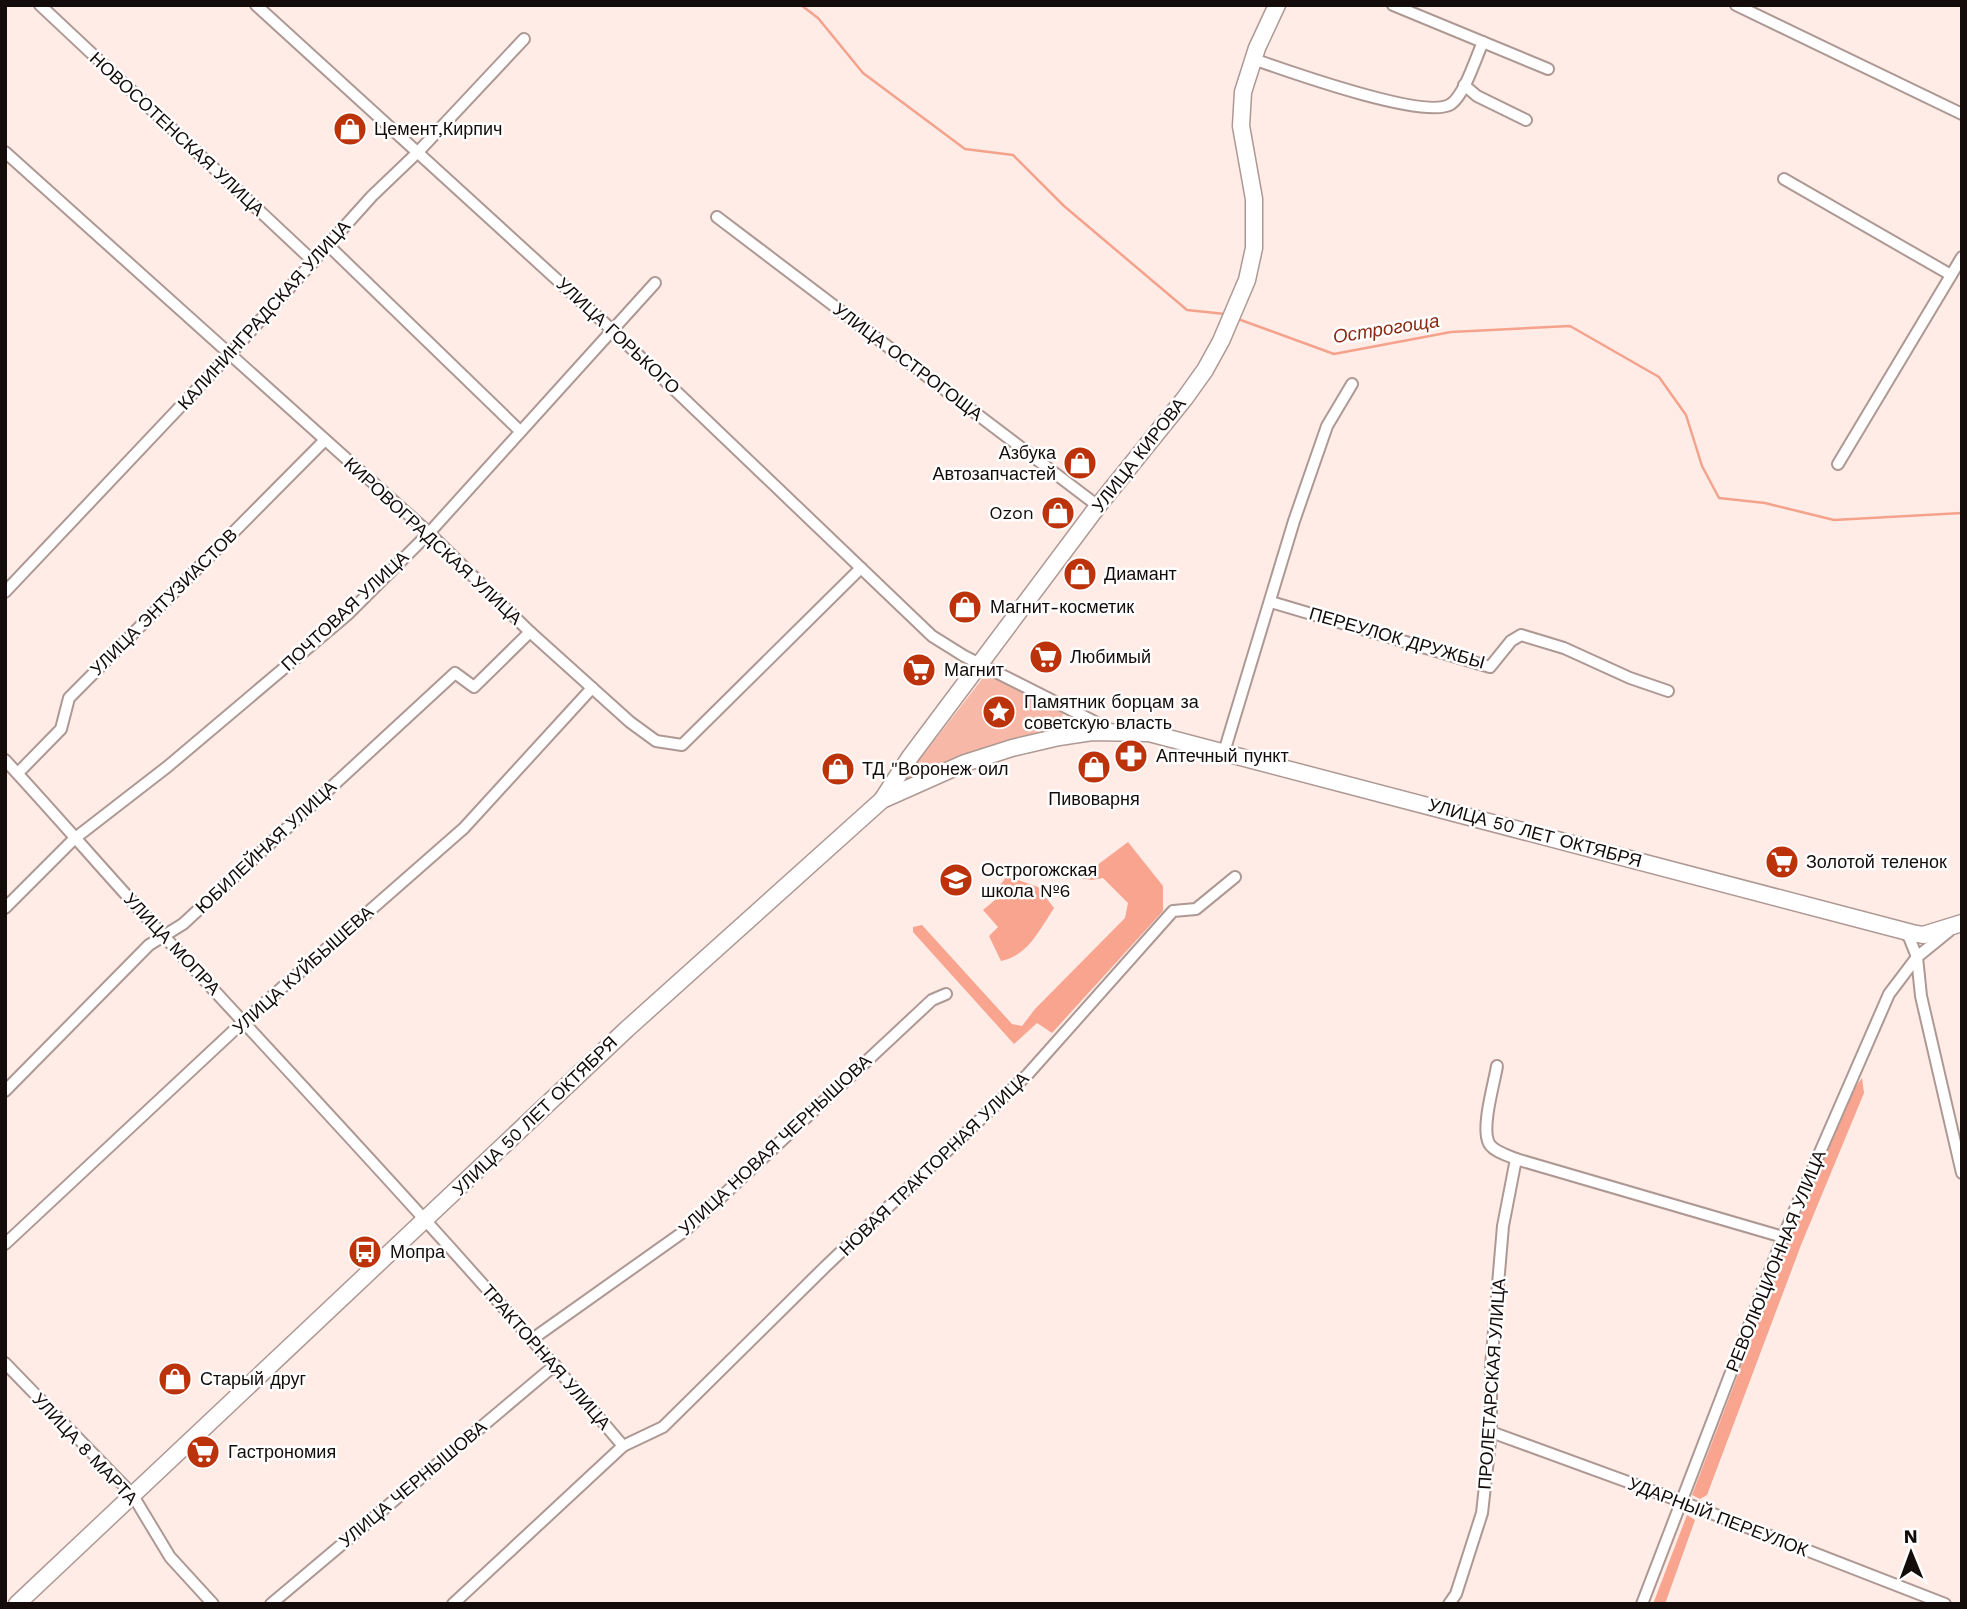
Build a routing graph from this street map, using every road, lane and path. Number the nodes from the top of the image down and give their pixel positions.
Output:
1 (40, 5) edge
2 (256, 5) edge
3 (1277, 5) edge
4 (1394, 5) edge
5 (1736, 5) edge
6 (524, 39) dead end
7 (1483, 42) junction
8 (1253, 59) junction
9 (1548, 69) dead end
10 (1464, 85) junction
11 (1962, 114) edge
12 (1526, 120) dead end
13 (5, 152) edge
14 (418, 152) junction
15 (1784, 179) dead end
16 (717, 217) dead end
17 (329, 246) junction
18 (1962, 257) edge
19 (314, 262) junction
20 (1951, 275) junction
21 (655, 283) dead end
22 (611, 329) junction
23 (230, 354) junction
24 (1352, 384) dead end
25 (520, 431) junction
26 (325, 439) junction
27 (1838, 464) dead end
28 (1098, 506) junction
29 (429, 533) junction
30 (861, 568) junction
31 (5, 592) edge
32 (1271, 602) junction
33 (530, 632) junction
34 (981, 663) junction
35 (592, 688) junction
36 (1668, 691) dead end
37 (1113, 731) junction
38 (1224, 752) junction
39 (5, 760) edge
40 (18, 773) junction
41 (883, 800) junction
42 (74, 839) junction
43 (1235, 877) dead end
44 (5, 908) edge
45 (1958, 925) edge
46 (1902, 931) junction
47 (1923, 935) junction
48 (164, 936) junction
49 (1917, 957) junction
50 (946, 994) dead end
51 (244, 1021) junction
52 (1497, 1066) dead end
53 (5, 1091) edge
54 (1516, 1159) junction
55 (1962, 1173) edge
56 (426, 1220) junction
57 (1783, 1237) junction
58 (5, 1244) edge
59 (531, 1340) junction
60 (5, 1363) edge
61 (555, 1365) junction
62 (1491, 1432) junction
63 (623, 1446) junction
64 (132, 1494) junction
65 (1680, 1501) junction
66 (17, 1604) edge
67 (213, 1604) edge
68 (271, 1604) edge
69 (453, 1604) edge
70 (1449, 1604) edge
71 (1642, 1604) edge
72 (1945, 1604) edge

1 - 19 street, НОВОСОТЕНСКАЯ УЛИЦА
2 - 14 street, УЛИЦА ГОРЬКОГО
3 - 8 main road, УЛИЦА КИРОВА
4 - 7 street
5 - 11 street
6 - 14 street, КАЛИНИНГРАДСКАЯ УЛИЦА
7 - 9 street
7 - 10 street
8 - 10 street
8 - 28 main road, УЛИЦА КИРОВА
10 - 12 street
13 - 23 street, КИРОВОГРАДСКАЯ УЛИЦА
14 - 17 street, КАЛИНИНГРАДСКАЯ УЛИЦА
14 - 22 street, УЛИЦА ГОРЬКОГО
15 - 20 street
16 - 28 street, УЛИЦА ОСТРОГОЩА
17 - 19 street, КАЛИНИНГРАДСКАЯ УЛИЦА
17 - 25 street
18 - 20 street
19 - 23 street, КАЛИНИНГРАДСКАЯ УЛИЦА
20 - 27 street
21 - 22 street, ПОЧТОВАЯ УЛИЦА
22 - 25 street, ПОЧТОВАЯ УЛИЦА
22 - 30 street, УЛИЦА ГОРЬКОГО
23 - 26 street, КИРОВОГРАДСКАЯ УЛИЦА
23 - 31 street, КАЛИНИНГРАДСКАЯ УЛИЦА
24 - 32 street
25 - 29 street, ПОЧТОВАЯ УЛИЦА
26 - 29 street, КИРОВОГРАДСКАЯ УЛИЦА
26 - 40 street, УЛИЦА ЭНТУЗИАСТОВ
28 - 34 main road, УЛИЦА КИРОВА
29 - 33 street, КИРОВОГРАДСКАЯ УЛИЦА
29 - 42 street, ПОЧТОВАЯ УЛИЦА
30 - 34 street, УЛИЦА ГОРЬКОГО
30 - 35 street, КИРОВОГРАДСКАЯ УЛИЦА
32 - 36 street, ПЕРЕУЛОК ДРУЖБЫ
32 - 38 street
33 - 35 street, КИРОВОГРАДСКАЯ УЛИЦА
33 - 48 street, ЮБИЛЕЙНАЯ УЛИЦА
34 - 37 street, УЛИЦА 50 ЛЕТ ОКТЯБРЯ
34 - 41 main road, УЛИЦА КИРОВА
35 - 51 street, УЛИЦА КУЙБЫШЕВА
37 - 38 main road, УЛИЦА 50 ЛЕТ ОКТЯБРЯ
37 - 41 main road, УЛИЦА 50 ЛЕТ ОКТЯБРЯ
38 - 46 main road, УЛИЦА 50 ЛЕТ ОКТЯБРЯ
39 - 40 street, УЛИЦА МОПРА
40 - 42 street, УЛИЦА МОПРА
41 - 56 main road, УЛИЦА 50 ЛЕТ ОКТЯБРЯ
42 - 44 street, ПОЧТОВАЯ УЛИЦА
42 - 48 street, УЛИЦА МОПРА
43 - 63 street, НОВАЯ ТРАКТОРНАЯ УЛИЦА
45 - 47 main road, УЛИЦА 50 ЛЕТ ОКТЯБРЯ
45 - 49 street
46 - 47 main road, УЛИЦА 50 ЛЕТ ОКТЯБРЯ
46 - 49 street
47 - 49 street
48 - 51 street, УЛИЦА МОПРА
48 - 53 street, ЮБИЛЕЙНАЯ УЛИЦА
49 - 55 street
49 - 57 street, РЕВОЛЮЦИОННАЯ УЛИЦА
50 - 59 street, УЛИЦА НОВАЯ ЧЕРНЫШОВА
51 - 56 street, УЛИЦА МОПРА
51 - 58 street, УЛИЦА КУЙБЫШЕВА
52 - 54 street
54 - 57 street
54 - 62 street, ПРОЛЕТАРСКАЯ УЛИЦА
56 - 59 street, ТРАКТОРНАЯ УЛИЦА
56 - 64 main road, УЛИЦА 50 ЛЕТ ОКТЯБРЯ
57 - 65 street, РЕВОЛЮЦИОННАЯ УЛИЦА
59 - 61 street, ТРАКТОРНАЯ УЛИЦА
60 - 64 street, УЛИЦА 8 МАРТА
61 - 63 street, ТРАКТОРНАЯ УЛИЦА
61 - 68 street, УЛИЦА ЧЕРНЫШОВА
62 - 65 street, УДАРНЫЙ ПЕРЕУЛОК
62 - 70 street, ПРОЛЕТАРСКАЯ УЛИЦА
63 - 69 street, ТРАКТОРНАЯ УЛИЦА
64 - 66 main road, УЛИЦА 50 ЛЕТ ОКТЯБРЯ
64 - 67 street, УЛИЦА 8 МАРТА
65 - 71 street, РЕВОЛЮЦИОННАЯ УЛИЦА
65 - 72 street, УДАРНЫЙ ПЕРЕУЛОК

